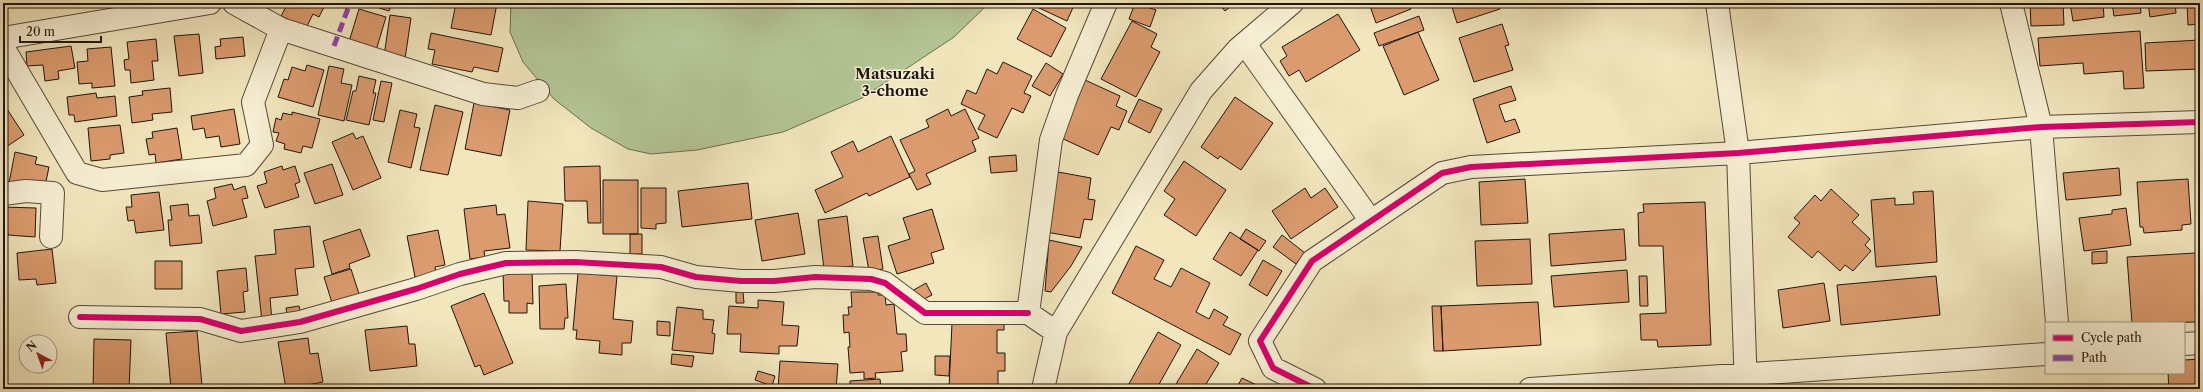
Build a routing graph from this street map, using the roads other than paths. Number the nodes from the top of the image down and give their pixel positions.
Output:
1 (210, 3) edge
2 (234, 3) edge
3 (1106, 3) edge
4 (1292, 3) edge
5 (1717, 3) edge
6 (2011, 3) edge
7 (280, 30) junction
8 (3, 38) edge
9 (1245, 44) junction
10 (3, 47) edge
11 (538, 91) dead end
12 (2200, 122) edge
13 (2041, 127) junction
14 (1738, 153) junction
15 (3, 194) edge
16 (1371, 221) junction
17 (51, 237) dead end
18 (1028, 313) junction
19 (80, 317) dead end
20 (2057, 322) edge
21 (1056, 332) junction
22 (2200, 343) edge
23 (2185, 344) edge
24 (2045, 354) edge
25 (1746, 382) edge
26 (1043, 389) edge
27 (1315, 389) edge
28 (1530, 389) edge

1 - 8 street
2 - 7 street
3 - 18 street
4 - 9 street
5 - 14 street
6 - 13 street
7 - 10 street
7 - 11 street
9 - 16 street
9 - 21 street
12 - 13 street
13 - 14 street
13 - 20 street
14 - 16 street
14 - 25 street
15 - 17 street
16 - 27 street
18 - 19 street
18 - 21 street
21 - 26 street
22 - 23 street
24 - 25 street
25 - 28 street

